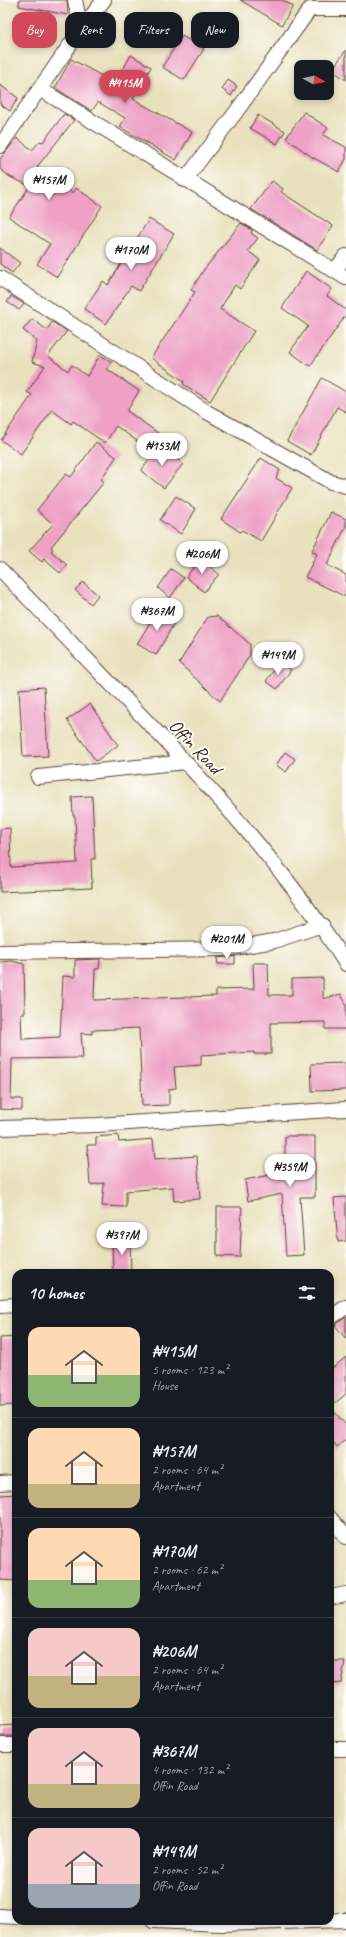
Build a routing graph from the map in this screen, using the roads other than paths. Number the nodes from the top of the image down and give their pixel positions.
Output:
1 (75, 0) edge
2 (104, 0) edge
3 (346, 9) edge
4 (77, 12) edge
5 (95, 12) edge
6 (69, 48) edge
7 (40, 90) junction
8 (0, 146) edge
9 (185, 180) junction
10 (346, 256) edge
11 (341, 274) edge
12 (0, 278) edge
13 (346, 486) edge
14 (0, 569) edge
15 (186, 762) junction
16 (38, 777) dead end
17 (322, 925) junction
18 (0, 952) edge
19 (346, 964) edge
20 (346, 1109) edge
21 (0, 1128) edge
22 (12, 1305) edge
23 (0, 1306) edge
24 (346, 1307) edge
25 (334, 1315) edge
26 (12, 1482) edge
27 (0, 1484) edge
28 (334, 1523) edge
29 (346, 1537) edge
30 (346, 1594) edge
31 (334, 1596) edge
32 (0, 1745) edge
33 (12, 1745) edge
34 (334, 1749) edge
35 (346, 1749) edge
36 (0, 1916) edge
37 (12, 1917) edge
38 (334, 1920) edge
39 (346, 1920) edge

1 - 4 street
2 - 5 street
3 - 9 street
6 - 7 street
7 - 8 street
7 - 9 street
9 - 11 street
10 - 11 street
12 - 13 street
14 - 15 street, Offin Road
15 - 16 street
15 - 17 street, Offin Road
17 - 18 street
17 - 19 street, Offin Road
20 - 21 street
22 - 23 street
24 - 25 street
26 - 27 street
28 - 29 street
30 - 31 street
32 - 33 street
34 - 35 street
36 - 37 street
38 - 39 street

